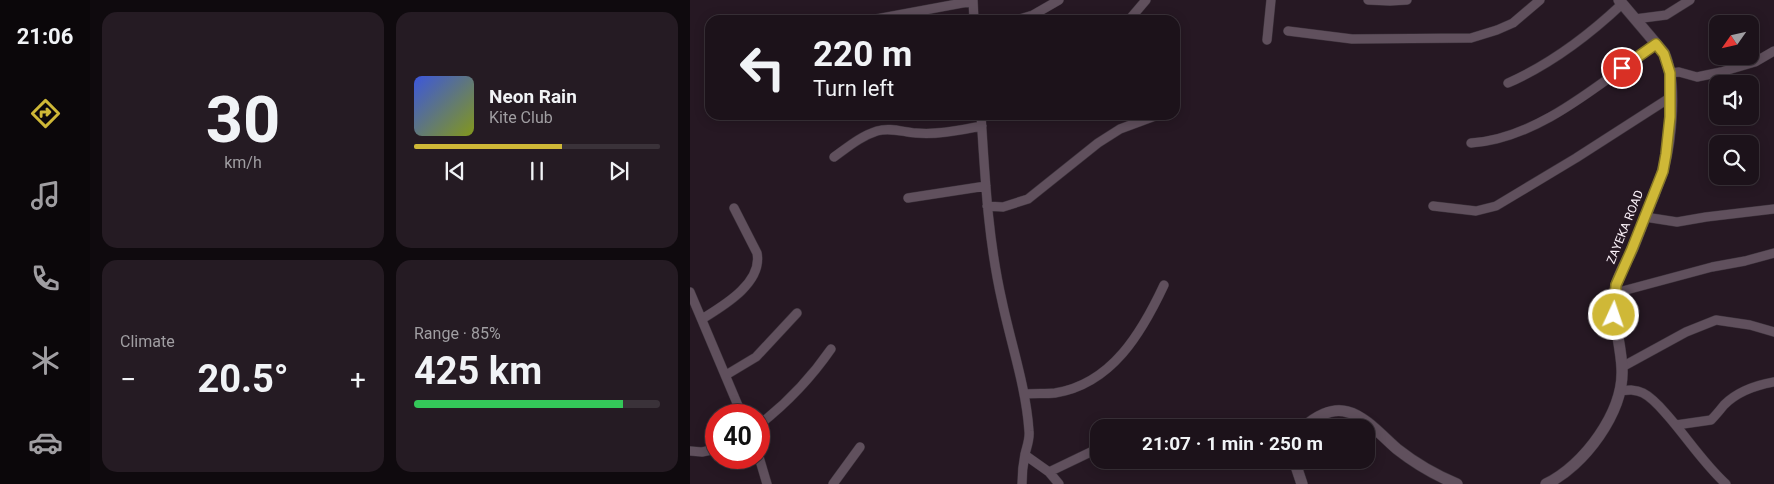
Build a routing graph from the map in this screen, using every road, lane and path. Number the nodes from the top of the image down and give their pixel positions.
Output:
1 (973, 0) edge
2 (1059, 0) edge
3 (1146, 0) edge
4 (1271, 0) edge
5 (1368, 0) edge
6 (1407, 0) edge
7 (1540, 0) edge
8 (1690, 0) edge
9 (1620, 2) edge
10 (897, 15) edge
11 (974, 15) edge
12 (1033, 15) edge
13 (1133, 15) edge
14 (1635, 19) junction
15 (1288, 30) dead end
16 (1267, 40) dead end
17 (1656, 44) junction
18 (1774, 51) edge
19 (1670, 73) junction
20 (1508, 83) dead end
21 (1671, 97) junction
22 (981, 120) edge
23 (1145, 120) edge
24 (982, 126) junction
25 (1471, 143) dead end
26 (834, 157) dead end
27 (986, 186) junction
28 (908, 198) dead end
29 (987, 206) junction
30 (1433, 206) dead end
31 (734, 208) dead end
32 (1774, 209) edge
33 (1645, 217) junction
34 (1774, 252) edge
35 (1164, 284) dead end
36 (690, 292) edge
37 (1615, 293) junction
38 (797, 312) dead end
39 (702, 319) junction
40 (1774, 332) edge
41 (831, 349) dead end
42 (1622, 367) junction
43 (726, 376) junction
44 (1774, 382) edge
45 (1620, 391) junction
46 (1025, 394) junction
47 (737, 404) edge
48 (770, 416) edge
49 (1315, 419) edge
50 (1361, 419) edge
51 (1676, 425) junction
52 (1375, 429) edge
53 (860, 447) dead end
54 (690, 451) edge
55 (705, 451) edge
56 (1090, 452) edge
57 (1025, 455) junction
58 (763, 469) edge
59 (1297, 469) edge
60 (1049, 472) junction
61 (767, 484) edge
62 (833, 484) edge
63 (1022, 484) edge
64 (1058, 484) edge
65 (1302, 484) edge
66 (1457, 484) edge
67 (1546, 484) edge
68 (1726, 484) edge

1 - 10 street
1 - 11 street
2 - 12 street
3 - 13 street
4 - 16 street
5 - 6 street
7 - 15 street
8 - 14 street
9 - 14 street, ZAYEKA ROAD
9 - 20 street
14 - 17 street, ZAYEKA ROAD
17 - 19 street, ZAYEKA ROAD
17 - 25 street
18 - 19 street
19 - 21 street, ZAYEKA ROAD
21 - 30 street
21 - 33 street, ZAYEKA ROAD
22 - 24 street
23 - 29 street
24 - 26 street
24 - 27 street
27 - 28 street
27 - 29 street
29 - 46 street
31 - 39 street
32 - 33 street
33 - 37 street, ZAYEKA ROAD
34 - 37 street
35 - 46 street
36 - 39 street
37 - 42 street, ZAYEKA ROAD
38 - 43 street
39 - 43 street
40 - 42 street
41 - 48 street
42 - 45 street, ZAYEKA ROAD
43 - 47 street
44 - 51 street
45 - 51 street
45 - 67 street, ZAYEKA ROAD
46 - 57 street
49 - 50 street
51 - 68 street
52 - 66 street
53 - 62 street
54 - 55 street
56 - 60 street
57 - 60 street
57 - 63 street
58 - 61 street
59 - 65 street
60 - 64 street

